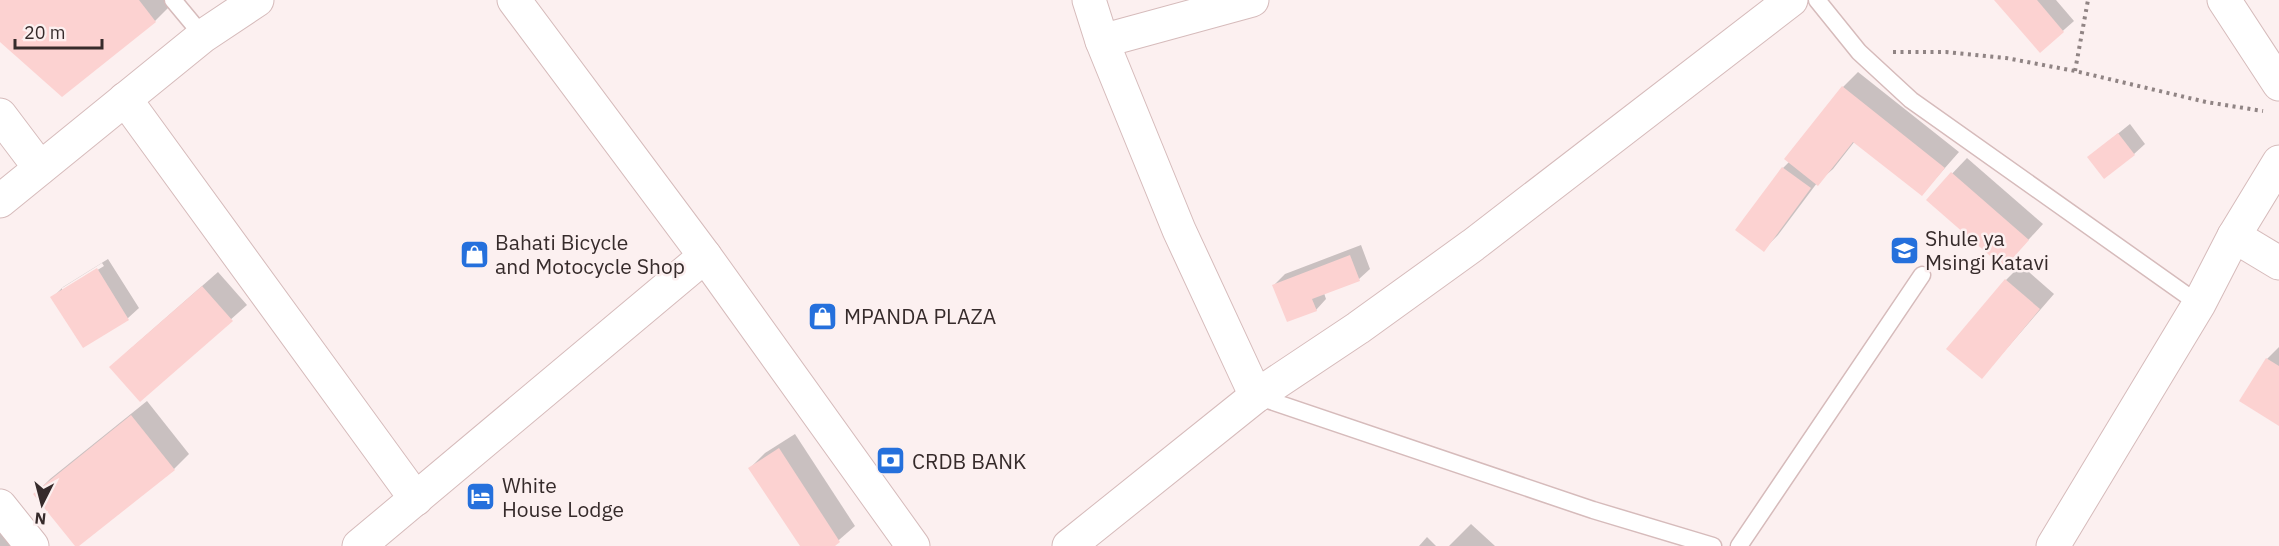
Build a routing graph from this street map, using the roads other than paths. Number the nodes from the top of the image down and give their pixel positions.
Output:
1 (173, 0) edge
2 (257, 0) edge
3 (514, 0) edge
4 (1089, 0) edge
5 (1252, 0) edge
6 (1791, 0) edge
7 (1817, 0) edge
8 (2224, 0) edge
9 (203, 36) junction
10 (1102, 41) junction
11 (2273, 98) edge
12 (125, 99) junction
13 (0, 115) edge
14 (2279, 162) edge
15 (40, 168) junction
16 (0, 201) edge
17 (2234, 236) junction
18 (705, 256) junction
19 (2279, 263) edge
20 (1922, 275) dead end
21 (2199, 304) junction
22 (1256, 396) junction
23 (416, 499) junction
24 (0, 506) edge
25 (32, 546) edge
26 (359, 546) edge
27 (913, 546) edge
28 (1069, 546) edge
29 (1713, 546) edge
30 (1739, 546) edge
31 (2053, 546) edge

1 - 9 lane
2 - 9 street
3 - 18 street
4 - 10 street
5 - 10 street
6 - 22 street
7 - 21 lane
8 - 11 street
9 - 12 street
10 - 22 street
12 - 15 street
12 - 23 street
13 - 15 street
14 - 17 street
15 - 16 street
17 - 19 street
17 - 21 street
18 - 23 street
18 - 27 street
20 - 30 lane
21 - 31 street
22 - 28 street
22 - 29 lane
23 - 26 street
24 - 25 street

